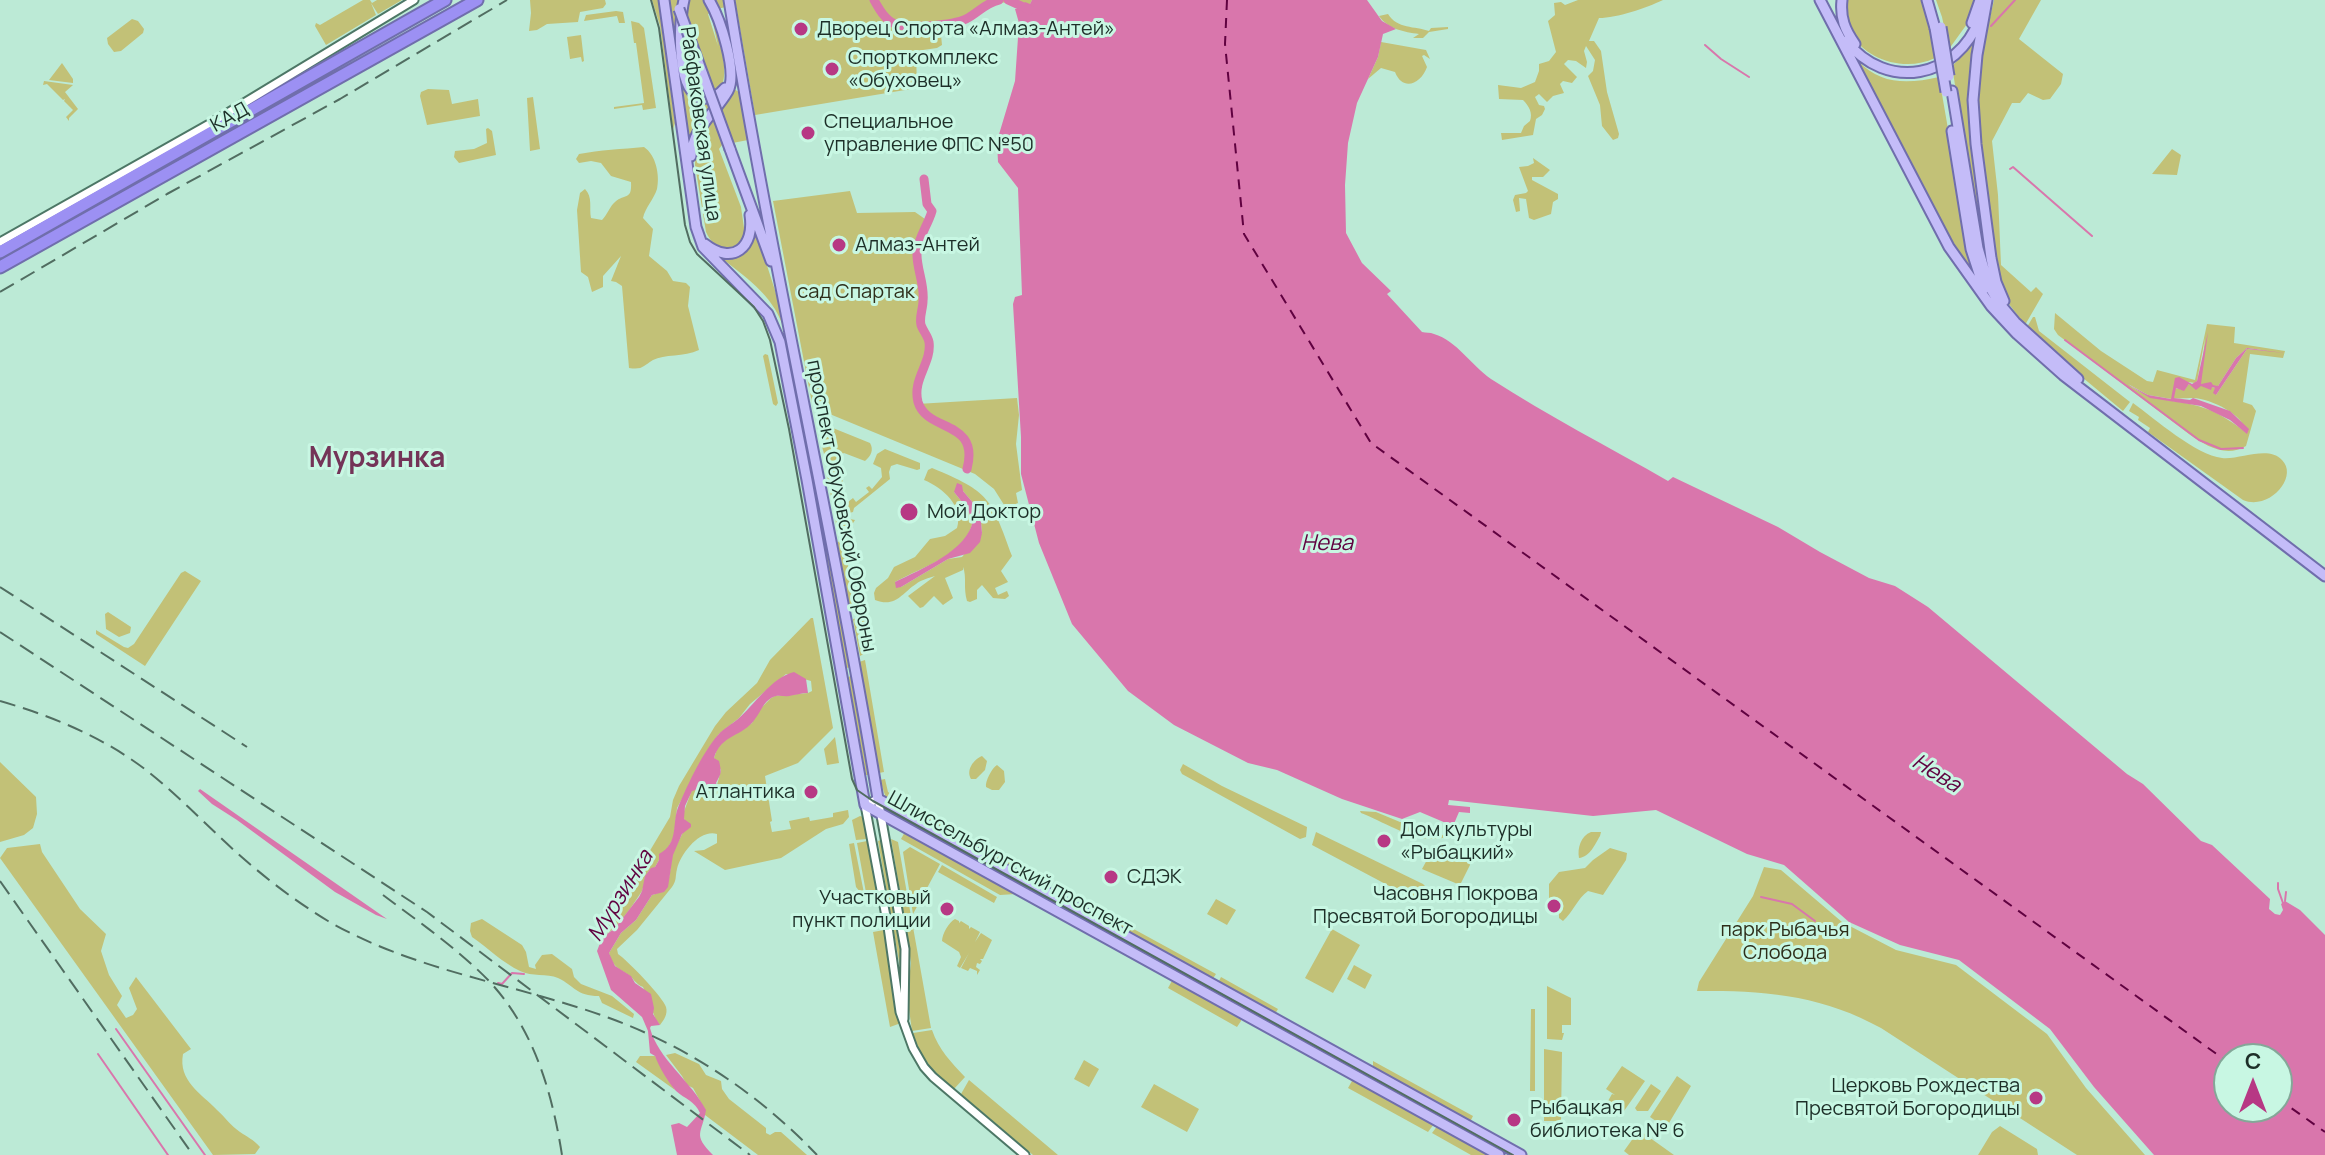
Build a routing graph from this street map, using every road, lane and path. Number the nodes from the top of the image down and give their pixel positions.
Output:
1 (414, 0) edge
2 (445, 0) edge
3 (488, 0) edge
4 (664, 0) edge
5 (677, 0) edge
6 (684, 0) edge
7 (709, 0) edge
8 (729, 0) edge
9 (1820, 0) edge
10 (1842, 0) edge
11 (1927, 0) edge
12 (1934, 0) edge
13 (1980, 0) edge
14 (1987, 0) edge
15 (473, 2) edge
16 (1830, 19) junction
17 (1938, 27) junction
18 (729, 65) junction
19 (1949, 92) junction
20 (689, 176) junction
21 (742, 182) junction
22 (696, 227) junction
23 (0, 242) edge
24 (0, 252) edge
25 (0, 267) edge
26 (1991, 306) junction
27 (784, 307) junction
28 (772, 320) joint
29 (2021, 327) junction
30 (829, 527) junction
31 (817, 530) junction
32 (2325, 573) edge
33 (856, 672) junction
34 (842, 675) junction
35 (878, 799) junction
36 (865, 805) junction
37 (881, 813) junction
38 (904, 1019) junction
39 (1025, 1155) edge
40 (1499, 1155) edge
41 (1521, 1155) edge

1 - 23 street
2 - 24 highway, КАД
3 - 15 main road
4 - 20 main road, Рабфаковская улица
5 - 21 main road, bridge
6 - 18 main road
7 - 18 main road
8 - 27 main road, проспект Обуховской Обороны
9 - 16 main road
10 - 13 main road
11 - 17 main road
12 - 17 main road
14 - 16 main road
14 - 29 main road
15 - 25 highway, КАД
16 - 26 main road
17 - 19 main road, bridge
18 - 20 main road
19 - 26 main road
19 - 29 main road
20 - 22 main road, Рабфаковская улица
21 - 22 main road
21 - 27 main road
22 - 28 main road, Рабфаковская улица
26 - 32 main road
27 - 30 main road, проспект Обуховской Обороны
28 - 31 main road, проспект Обуховской Обороны
29 - 32 main road
30 - 31 main road
30 - 33 main road, проспект Обуховской Обороны
31 - 34 main road, проспект Обуховской Обороны
33 - 34 main road
33 - 35 main road, проспект Обуховской Обороны
34 - 36 main road, проспект Обуховской Обороны
35 - 36 street, Шлиссельбургский проспект
35 - 37 street, проспект Обуховской Обороны
35 - 41 main road, Шлиссельбургский проспект
36 - 37 main road, Шлиссельбургский проспект
36 - 38 street, проспект Обуховской Обороны
37 - 38 street, проспект Обуховской Обороны
37 - 40 main road, Шлиссельбургский проспект
38 - 39 street, проспект Обуховской Обороны

